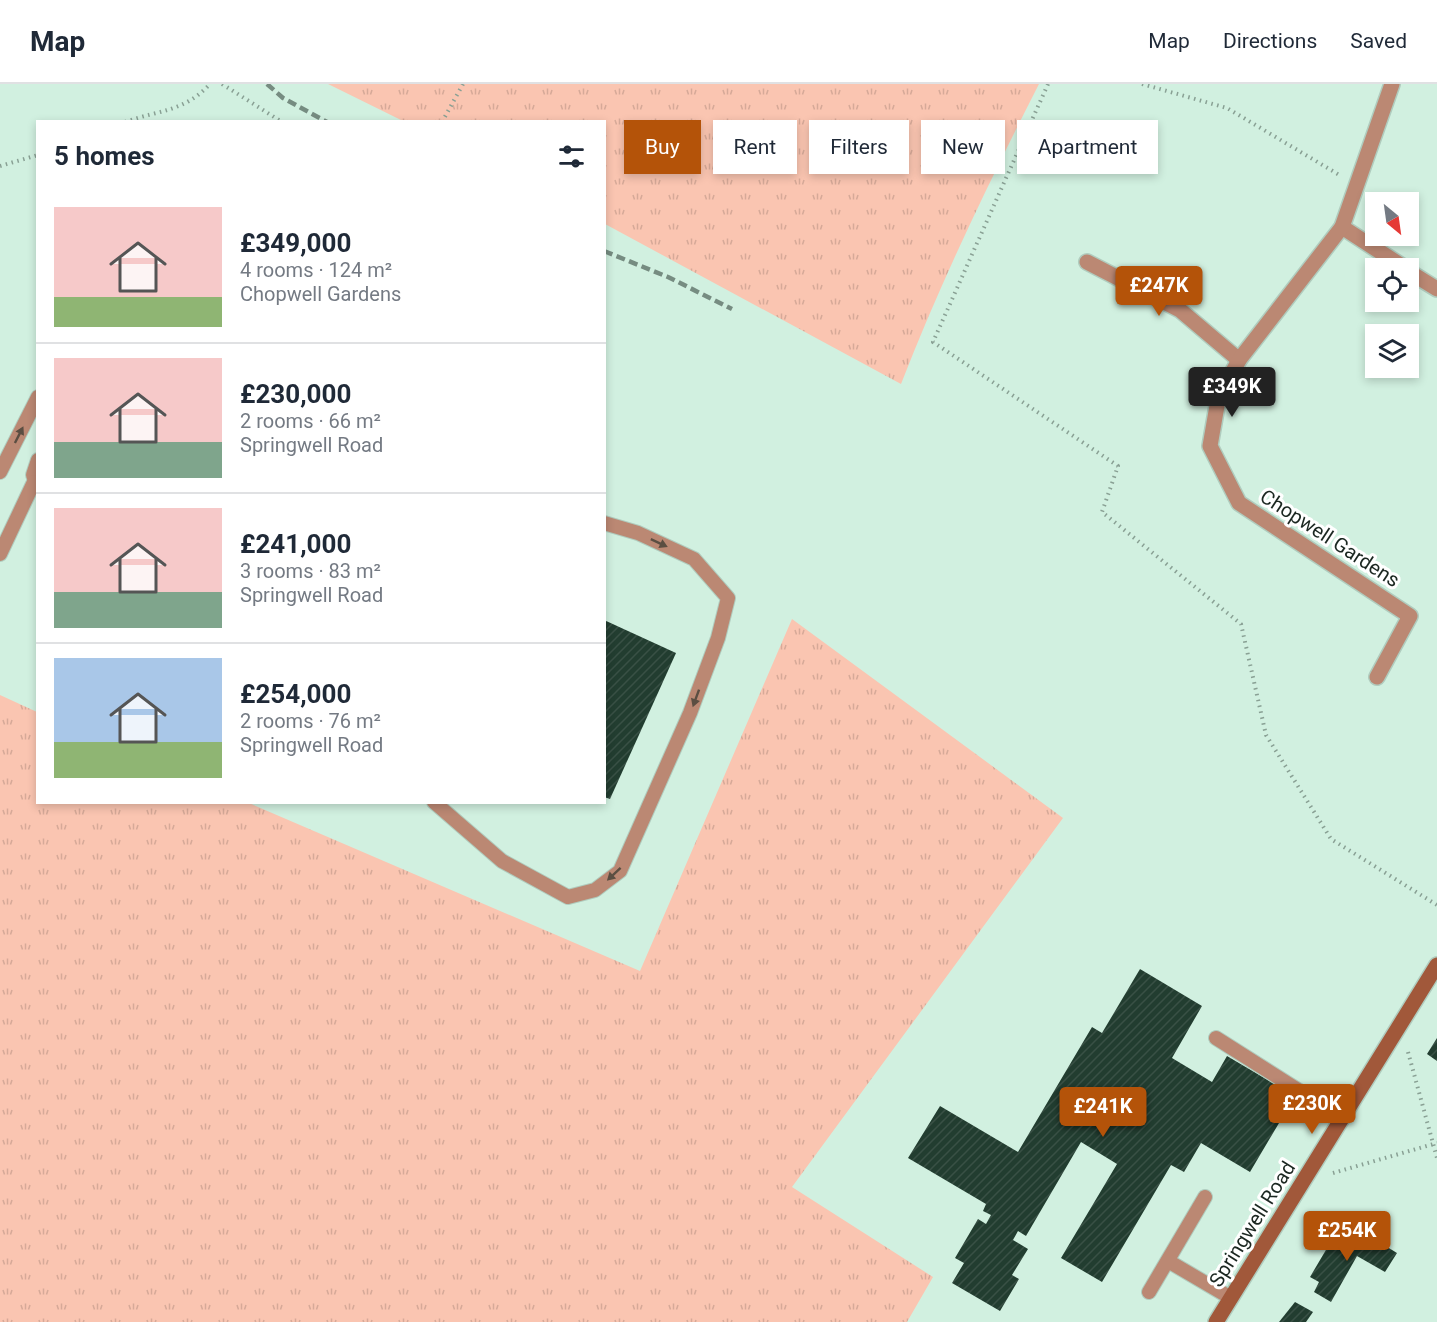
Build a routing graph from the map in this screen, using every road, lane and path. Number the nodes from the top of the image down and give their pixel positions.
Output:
1 (210, 84) edge
2 (222, 84) edge
3 (463, 84) edge
4 (1048, 84) edge
5 (1142, 84) edge
6 (1392, 84) edge
7 (133, 120) edge
8 (279, 120) edge
9 (443, 120) edge
10 (36, 156) edge
11 (0, 166) edge
12 (1356, 185) junction
13 (1342, 227) junction
14 (1389, 258) edge
15 (1087, 262) dead end
16 (1419, 278) edge
17 (1437, 289) edge
18 (1239, 360) junction
19 (36, 401) edge
20 (36, 464) edge
21 (0, 472) edge
22 (36, 484) edge
23 (606, 524) edge
24 (0, 554) edge
25 (1377, 677) dead end
26 (436, 804) edge
27 (1437, 904) edge
28 (1437, 965) edge
29 (1400, 1024) junction
30 (1216, 1038) dead end
31 (1342, 1118) junction
32 (1435, 1143) edge
33 (1437, 1158) edge
34 (1303, 1181) junction
35 (1205, 1197) dead end
36 (1168, 1261) junction
37 (1149, 1292) dead end
38 (1231, 1298) junction
39 (1216, 1322) edge

1 - 7 path
2 - 8 path
3 - 9 path
4 - 27 path
5 - 12 path
6 - 12 street, Chopwell Gardens
10 - 11 path
12 - 13 street, Chopwell Gardens
13 - 14 street
13 - 18 street, Chopwell Gardens
15 - 18 street
16 - 17 street
18 - 25 street, Chopwell Gardens
21 -> 19 lane
20 - 22 lane
22 - 24 lane
23 -> 26 lane
28 - 29 main road, Springwell Road
29 - 31 main road, Springwell Road
29 - 32 path
30 - 31 lane
31 - 34 main road, Springwell Road
32 - 33 path
32 - 34 path
34 - 38 main road, Springwell Road
35 - 36 lane
36 - 37 lane
36 - 38 lane
38 - 39 main road, Springwell Road

